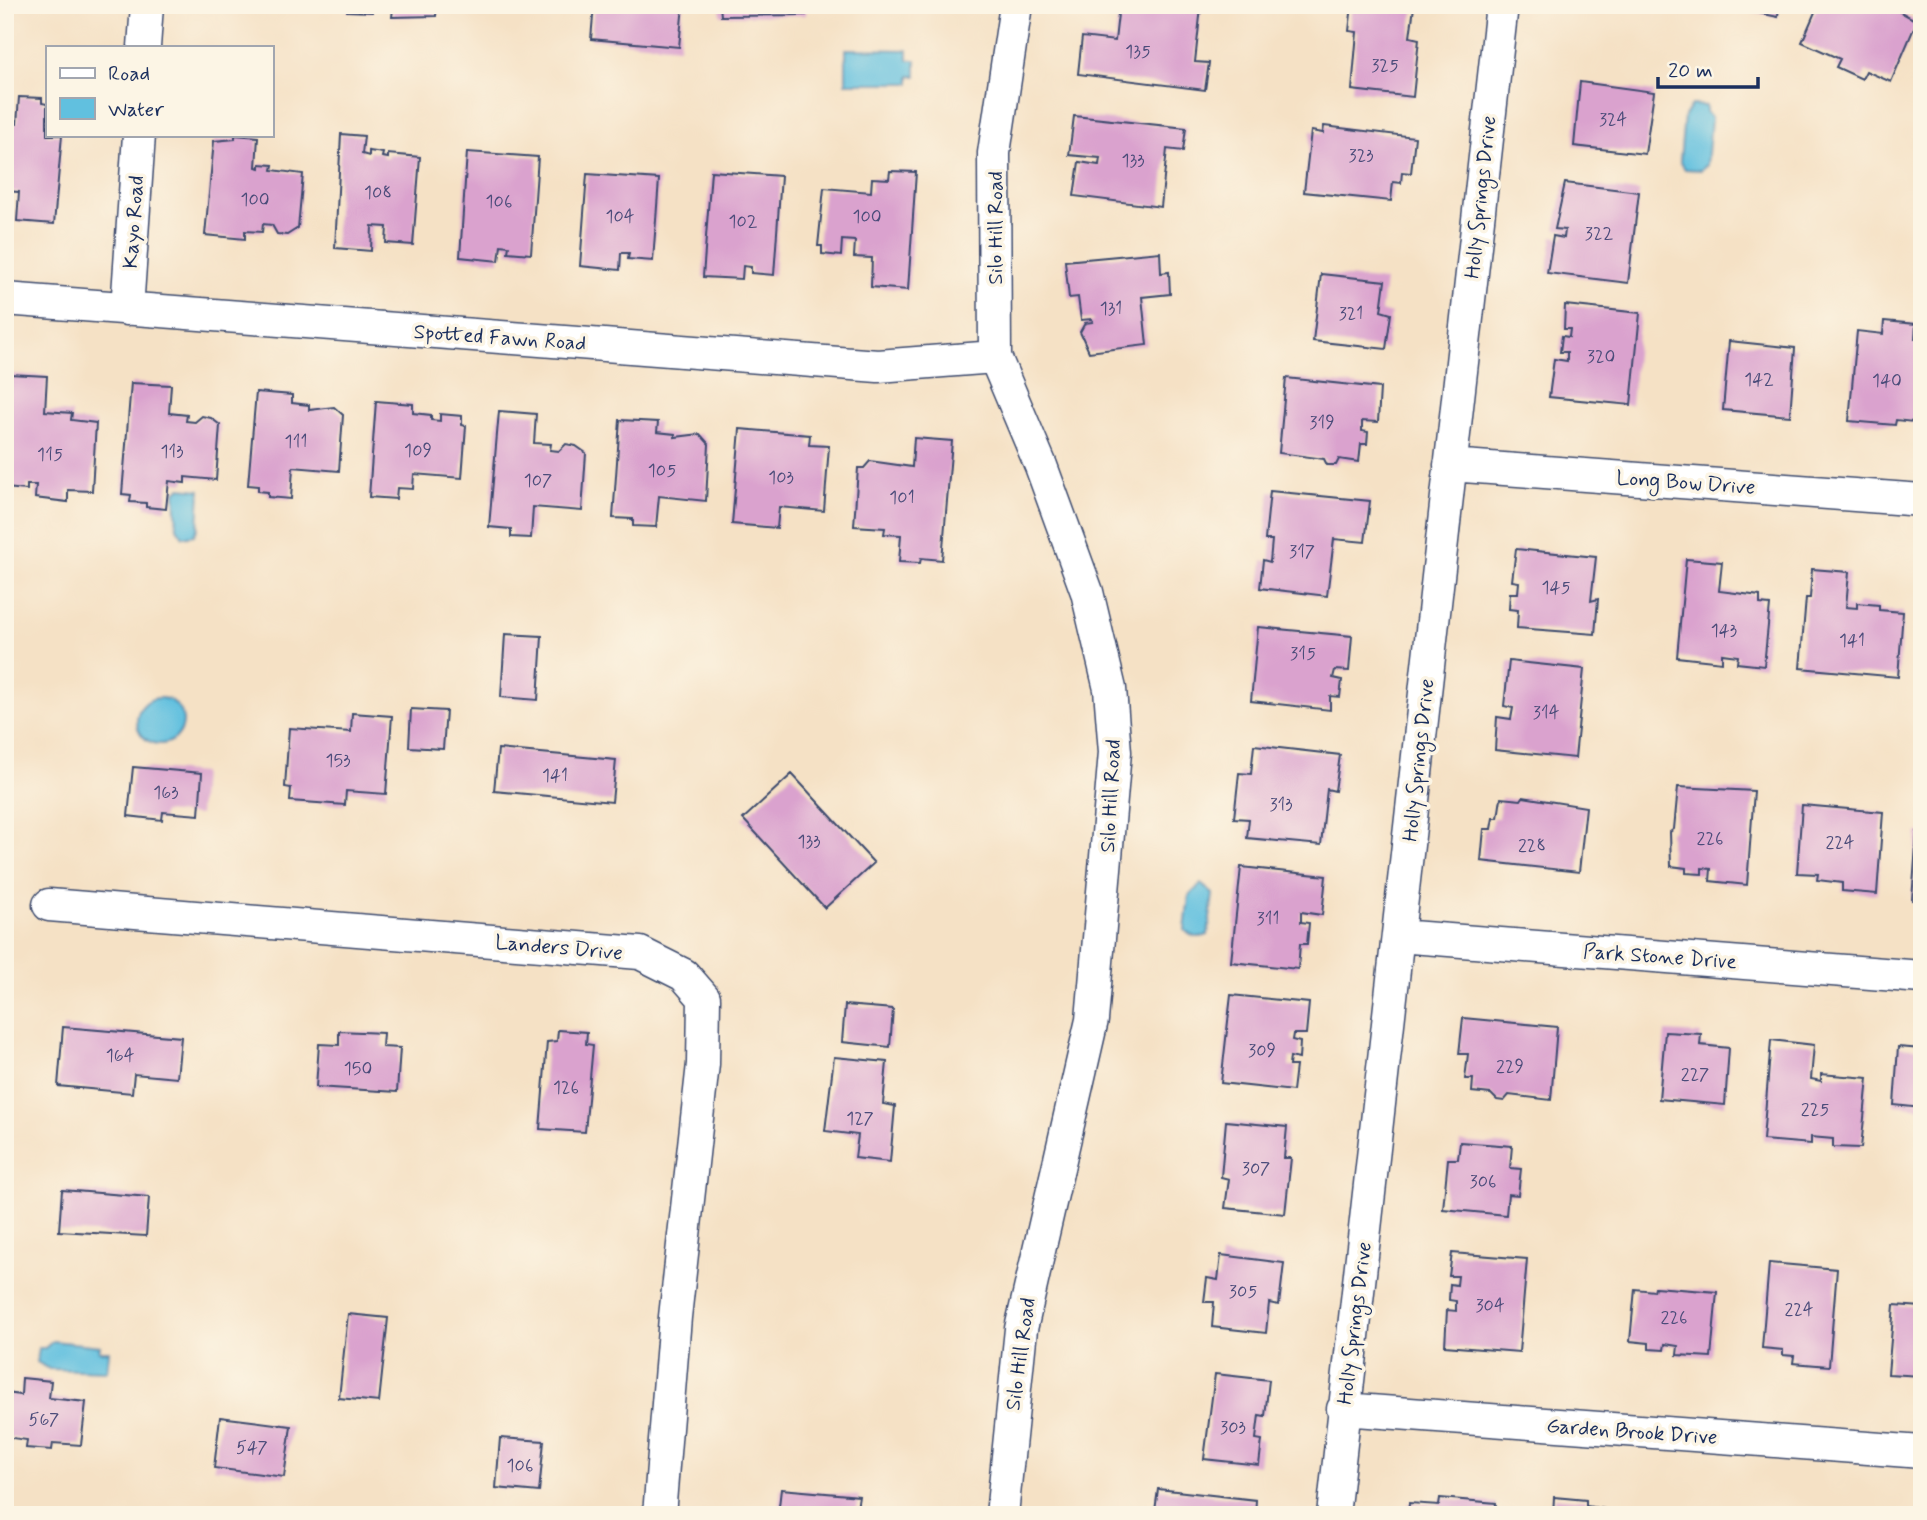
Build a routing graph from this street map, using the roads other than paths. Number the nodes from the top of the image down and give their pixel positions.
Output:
1 (147, 5) edge
2 (1016, 5) edge
3 (1502, 5) edge
4 (144, 46) edge
5 (139, 136) edge
6 (5, 299) edge
7 (127, 309) junction
8 (995, 357) junction
9 (1450, 465) junction
10 (1922, 500) edge
11 (49, 905) dead end
12 (1398, 936) junction
13 (1922, 977) edge
14 (1343, 1409) junction
15 (1922, 1452) edge
16 (659, 1515) edge
17 (1002, 1515) edge
18 (1334, 1515) edge

1 - 4 street
2 - 8 street, Silo Hill Road
3 - 9 street, Holly Springs Drive
5 - 7 street, Kayo Road
6 - 7 street, Spotted Fawn Road
7 - 8 street, Spotted Fawn Road
8 - 17 street, Silo Hill Road
9 - 10 street, Long Bow Drive
9 - 12 street, Holly Springs Drive
11 - 16 street, Landers Drive
12 - 13 street, Park Stone Drive
12 - 14 street, Holly Springs Drive
14 - 15 street, Garden Brook Drive
14 - 18 street, Holly Springs Drive

